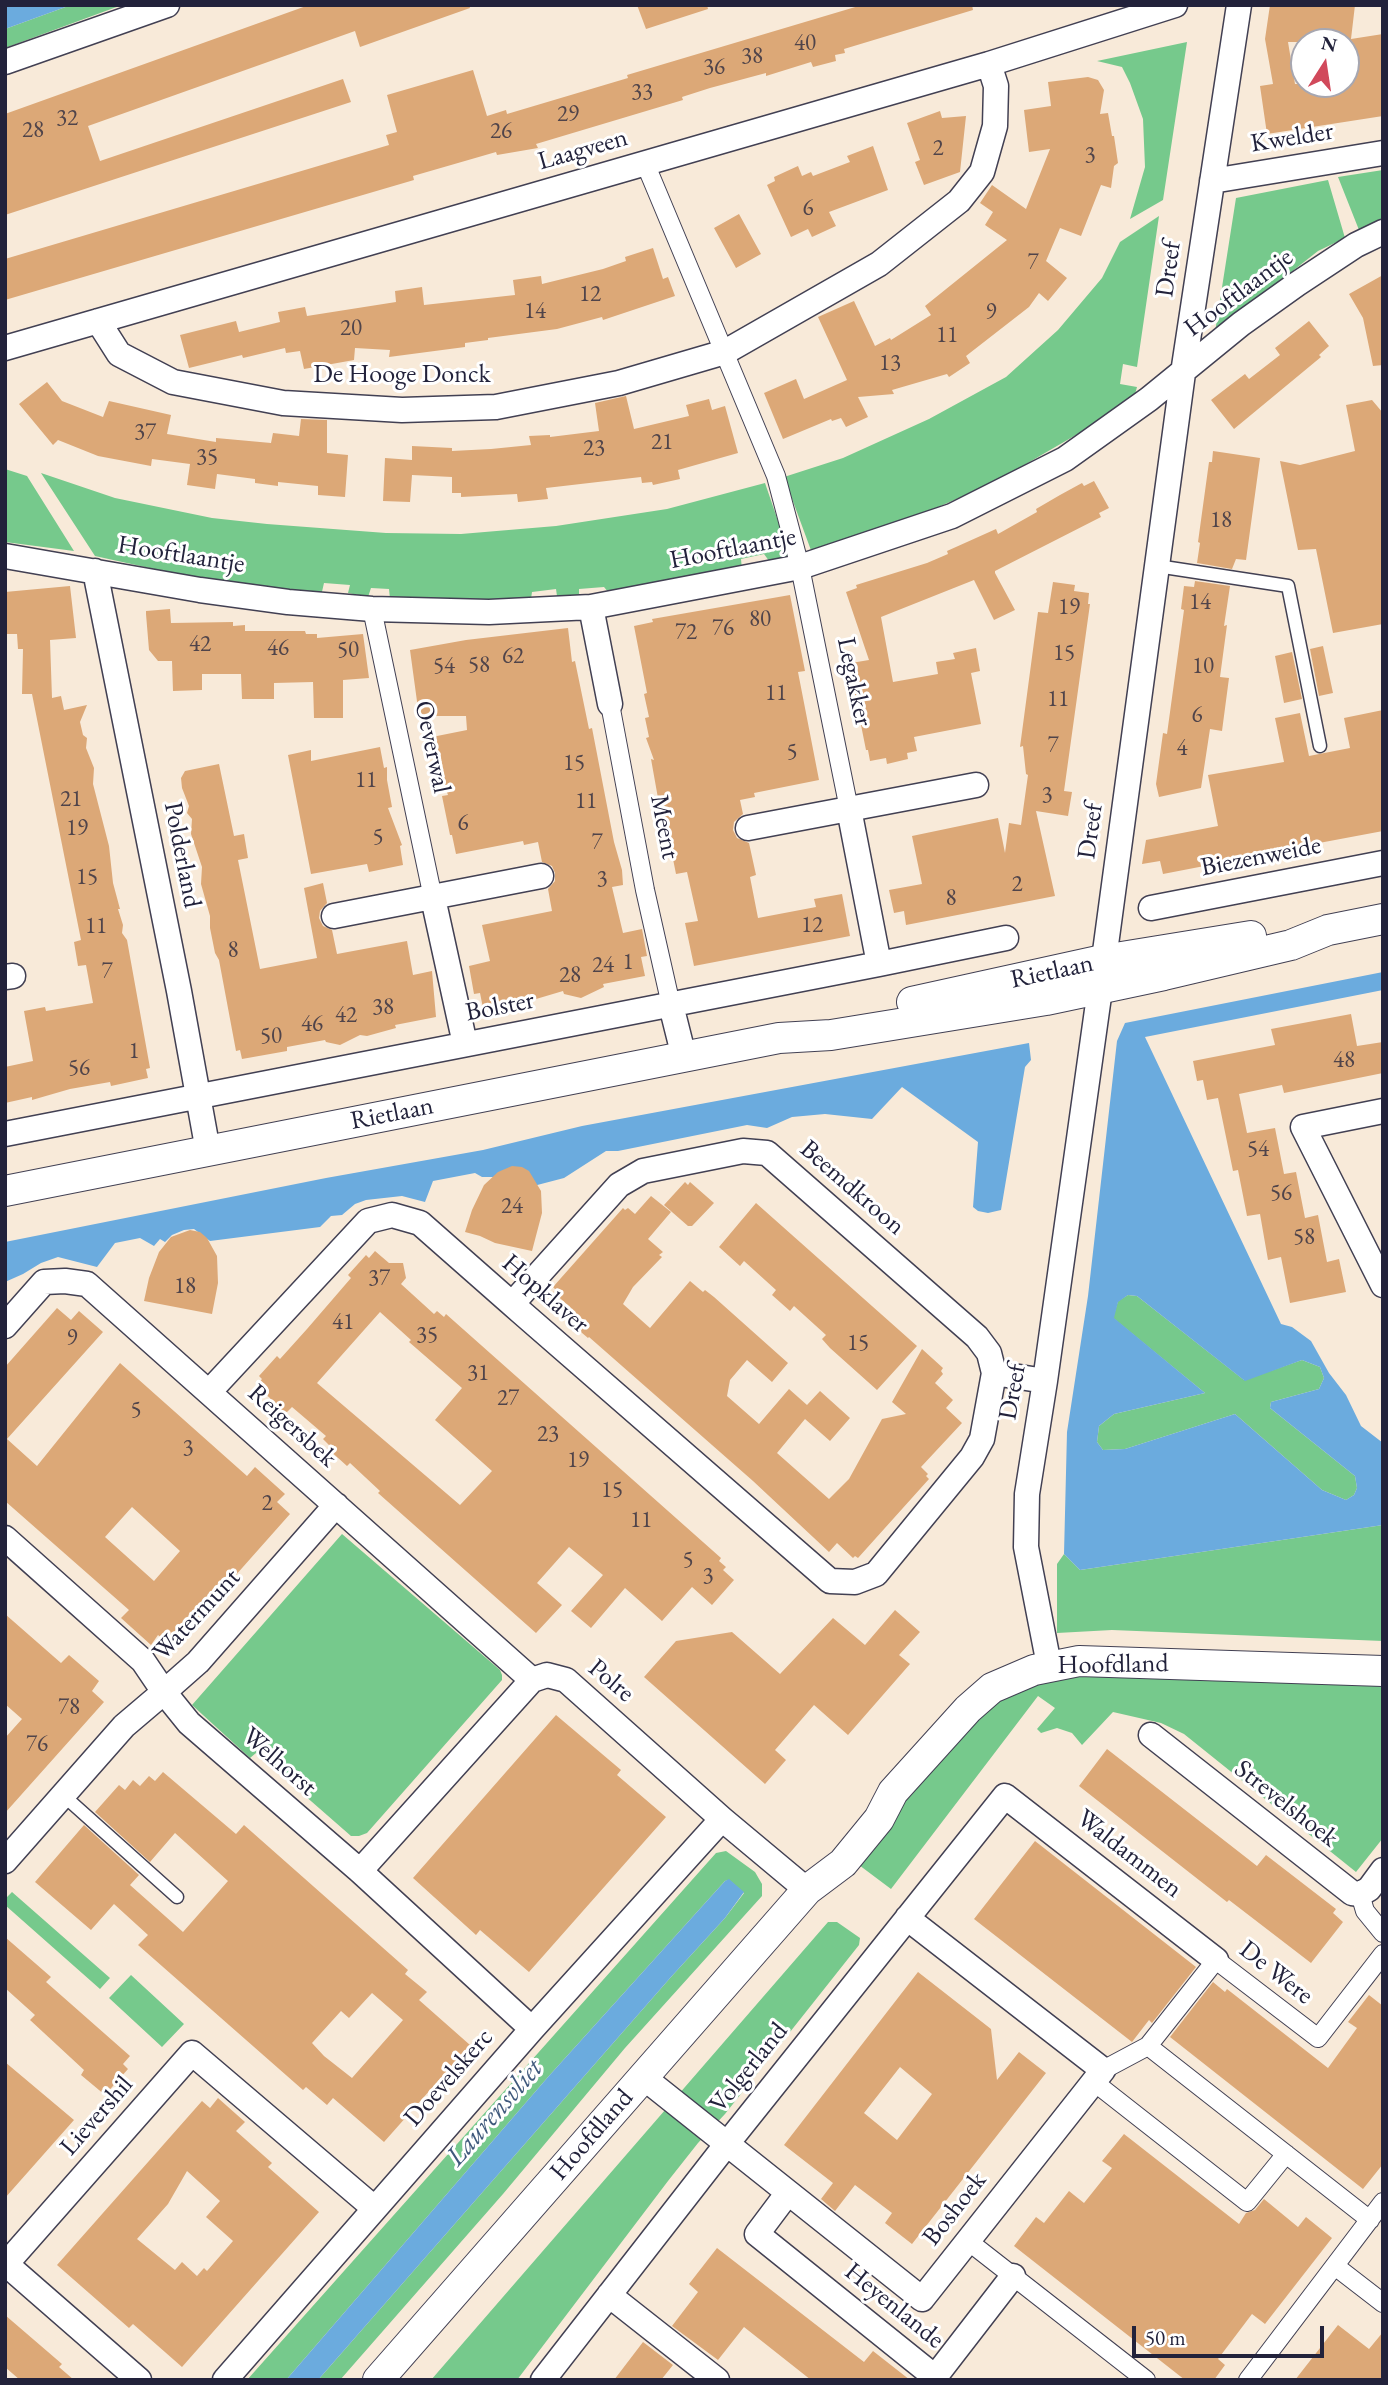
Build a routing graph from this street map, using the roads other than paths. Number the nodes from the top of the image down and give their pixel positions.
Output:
1 (167, 5) edge
2 (1175, 5) edge
3 (1239, 5) edge
4 (5, 62) edge
5 (989, 64) junction
6 (1383, 153) edge
7 (645, 163) junction
8 (1212, 181) junction
9 (1383, 232) edge
10 (98, 321) junction
11 (5, 348) edge
12 (725, 352) junction
13 (1183, 373) junction
14 (5, 556) edge
15 (1157, 566) junction
16 (800, 568) junction
17 (96, 571) junction
18 (591, 607) junction
19 (372, 610) junction
20 (610, 704) joint
21 (1320, 746) dead end
22 (976, 785) dead end
23 (849, 808) junction
24 (748, 828) dead end
25 (1383, 863) edge
26 (541, 876) dead end
27 (433, 898) junction
28 (1151, 908) dead end
29 (334, 916) dead end
30 (1383, 919) edge
31 (1006, 938) dead end
32 (879, 964) junction
33 (1102, 975) junction
34 (671, 1005) junction
35 (466, 1044) junction
36 (684, 1057) junction
37 (198, 1095) junction
38 (1383, 1111) edge
39 (5, 1134) edge
40 (208, 1151) junction
41 (5, 1191) edge
42 (1383, 1285) edge
43 (512, 1304) junction
44 (5, 1326) edge
45 (993, 1373) junction
46 (1045, 1381) junction
47 (209, 1392) junction
48 (337, 1505) junction
49 (5, 1538) edge
50 (1049, 1665) junction
51 (1383, 1671) edge
52 (532, 1680) junction
53 (164, 1692) junction
54 (1151, 1735) dead end
55 (63, 1795) junction
56 (1005, 1796) joint
57 (722, 1819) junction
58 (5, 1861) edge
59 (1383, 1870) edge
60 (360, 1871) junction
61 (807, 1890) junction
62 (1360, 1894) junction
63 (177, 1897) dead end
64 (907, 1918) junction
65 (1383, 1933) edge
66 (1216, 1960) junction
67 (1380, 1964) edge
68 (532, 2029) junction
69 (1148, 2046) junction
70 (1099, 2076) junction
71 (643, 2077) junction
72 (726, 2144) junction
73 (1286, 2154) junction
74 (787, 2194) junction
75 (1383, 2202) edge
76 (374, 2208) junction
77 (1370, 2220) junction
78 (968, 2241) junction
79 (1335, 2266) junction
80 (1013, 2276) junction
81 (608, 2295) junction
82 (1383, 2303) edge
83 (139, 2380) edge
84 (225, 2380) edge
85 (377, 2380) edge
86 (543, 2380) edge
87 (717, 2380) edge
88 (1146, 2380) edge
89 (1248, 2380) edge

1 - 4 street
2 - 5 street, Laagveen
3 - 8 street, Dreef
5 - 7 street, Laagveen
5 - 12 street, De Hooge Donck
6 - 8 street, Kwelder
7 - 10 street, Laagveen
7 - 12 street
8 - 13 street, Dreef
9 - 13 street, Hooftlaantje
10 - 11 street, Laagveen
10 - 12 street, De Hooge Donck
12 - 16 street
13 - 15 street, Dreef
13 - 16 street, Hooftlaantje
14 - 17 street, Hooftlaantje
15 - 21 lane
15 - 33 street, Dreef
16 - 18 street, Hooftlaantje
16 - 23 street, Legakker
17 - 19 street, Hooftlaantje
17 - 37 street, Polderland
18 - 19 street, Hooftlaantje
18 - 20 street, Meent
19 - 27 street, Oeverwal
20 - 34 street, Meent
22 - 23 street
23 - 24 street
23 - 32 street, Legakker
25 - 28 street, Biezenweide
26 - 27 street
27 - 29 street
27 - 35 street, Oeverwal
30 - 33 street, Rietlaan
31 - 32 street, Bolster
32 - 34 street, Bolster
33 - 36 street, Rietlaan
33 - 46 street, Dreef
34 - 35 street, Bolster
34 - 36 street, Meent
35 - 37 street, Bolster
36 - 40 street, Rietlaan
37 - 39 street, Bolster
37 - 40 street, Polderland
38 - 42 street
40 - 41 street, Rietlaan
43 - 45 street, Beemdkroon
43 - 45 street, Hopklaver
43 - 47 street, Hopklaver
44 - 47 street, Reigersbek
45 - 46 street
46 - 50 street, Dreef
47 - 48 street, Reigersbek
48 - 52 street, Reigersbek
48 - 53 street, Watermunt
49 - 53 street, Watermunt
50 - 51 street, Hoofdland
50 - 61 street, Hoofdland
52 - 57 street, Polre
52 - 60 street
53 - 55 street
53 - 60 street, Welhorst
54 - 62 street, Strevelshoek
55 - 58 street
55 - 63 lane
56 - 64 street, Volgerland
56 - 66 street, Waldammen
57 - 61 street, Polre
57 - 68 street, Doevelskerc
59 - 62 street
60 - 68 street, Welhorst
61 - 71 street, Hoofdland
62 - 65 street
64 - 70 street
64 - 72 street, Volgerland
66 - 67 street, De Were
66 - 69 street, De Were
68 - 76 street, Doevelskerc
69 - 70 street, De Were
69 - 73 street
70 - 73 street
70 - 78 street, Boshoek
71 - 72 street, Boshoek
71 - 85 street, Hoofdland
72 - 74 street, Boshoek
72 - 81 street, Volgerland
73 - 77 street
74 - 78 street, Boshoek
74 - 80 street, Heyenlande
75 - 77 street
76 - 83 street, Lievershil
76 - 84 street, Doevelskerc
77 - 79 street
78 - 80 street
79 - 82 street
79 - 89 street
80 - 88 street
81 - 86 street, Volgerland
81 - 87 street

